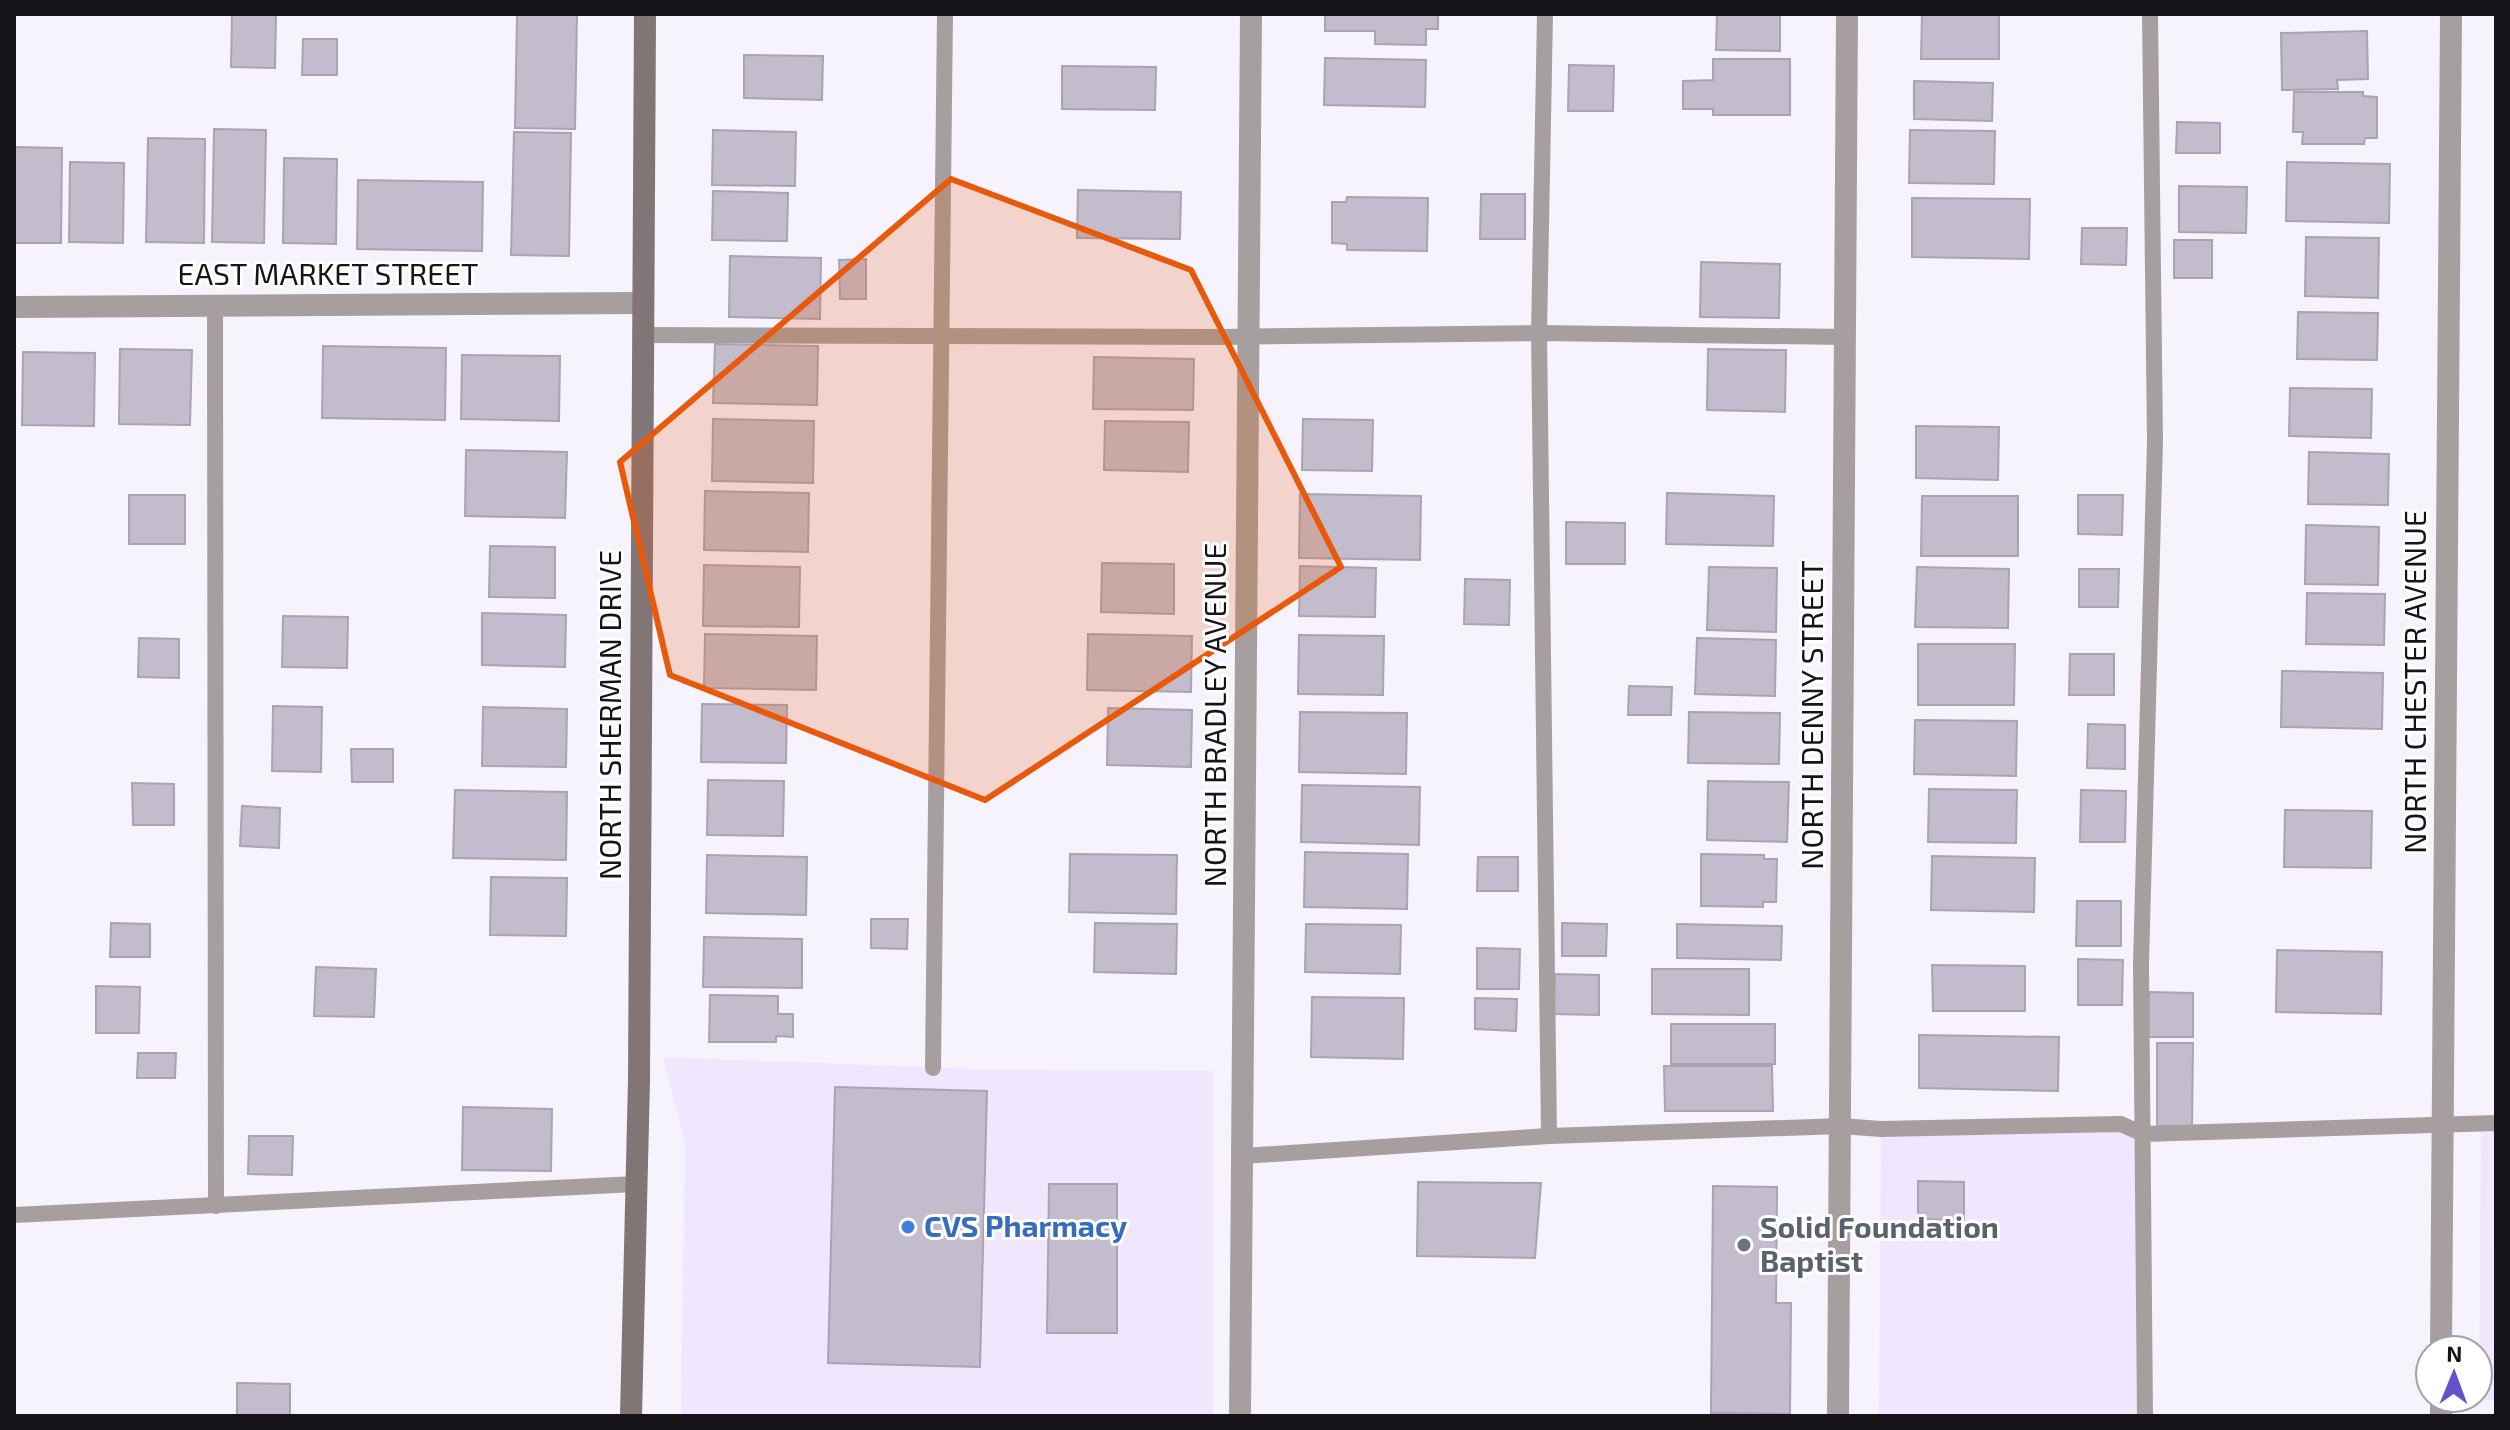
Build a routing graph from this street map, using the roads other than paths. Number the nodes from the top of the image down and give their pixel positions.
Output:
1 (645, 14) edge
2 (945, 14) edge
3 (1251, 14) edge
4 (1545, 14) edge
5 (1847, 14) edge
6 (2150, 14) edge
7 (2451, 14) edge
8 (643, 303) junction
9 (215, 306) junction
10 (14, 307) edge
11 (1539, 333) junction
12 (643, 335) junction
13 (943, 335) junction
14 (1249, 336) junction
15 (1845, 337) junction
16 (933, 1068) dead end
17 (2496, 1123) edge
18 (1841, 1126) junction
19 (2443, 1126) junction
20 (2143, 1134) junction
21 (1549, 1136) junction
22 (1243, 1156) junction
23 (636, 1184) junction
24 (216, 1206) junction
25 (14, 1215) edge
26 (2441, 1334) edge
27 (631, 1416) edge
28 (1240, 1416) edge
29 (1838, 1416) edge
30 (2145, 1416) edge

1 - 8 main road, NORTH SHERMAN DRIVE
2 - 13 lane
3 - 14 street, NORTH BRADLEY AVENUE
4 - 11 lane
5 - 15 street, NORTH DENNY STREET
6 - 20 lane
7 - 19 street, NORTH CHESTER AVENUE
8 - 9 street, EAST MARKET STREET
8 - 12 main road, NORTH SHERMAN DRIVE
9 - 10 street, EAST MARKET STREET
9 - 24 lane
11 - 14 lane
11 - 15 lane
11 - 21 lane
12 - 13 lane
12 - 23 main road, NORTH SHERMAN DRIVE
13 - 14 lane
13 - 16 lane
14 - 22 street, NORTH BRADLEY AVENUE
15 - 18 street, NORTH DENNY STREET
17 - 19 lane
18 - 20 lane
18 - 21 lane
18 - 29 street, NORTH DENNY STREET
19 - 20 lane
19 - 26 street, NORTH CHESTER AVENUE
20 - 30 lane
21 - 22 lane
22 - 28 street, NORTH BRADLEY AVENUE
23 - 24 lane
23 - 27 main road, NORTH SHERMAN DRIVE
24 - 25 lane

